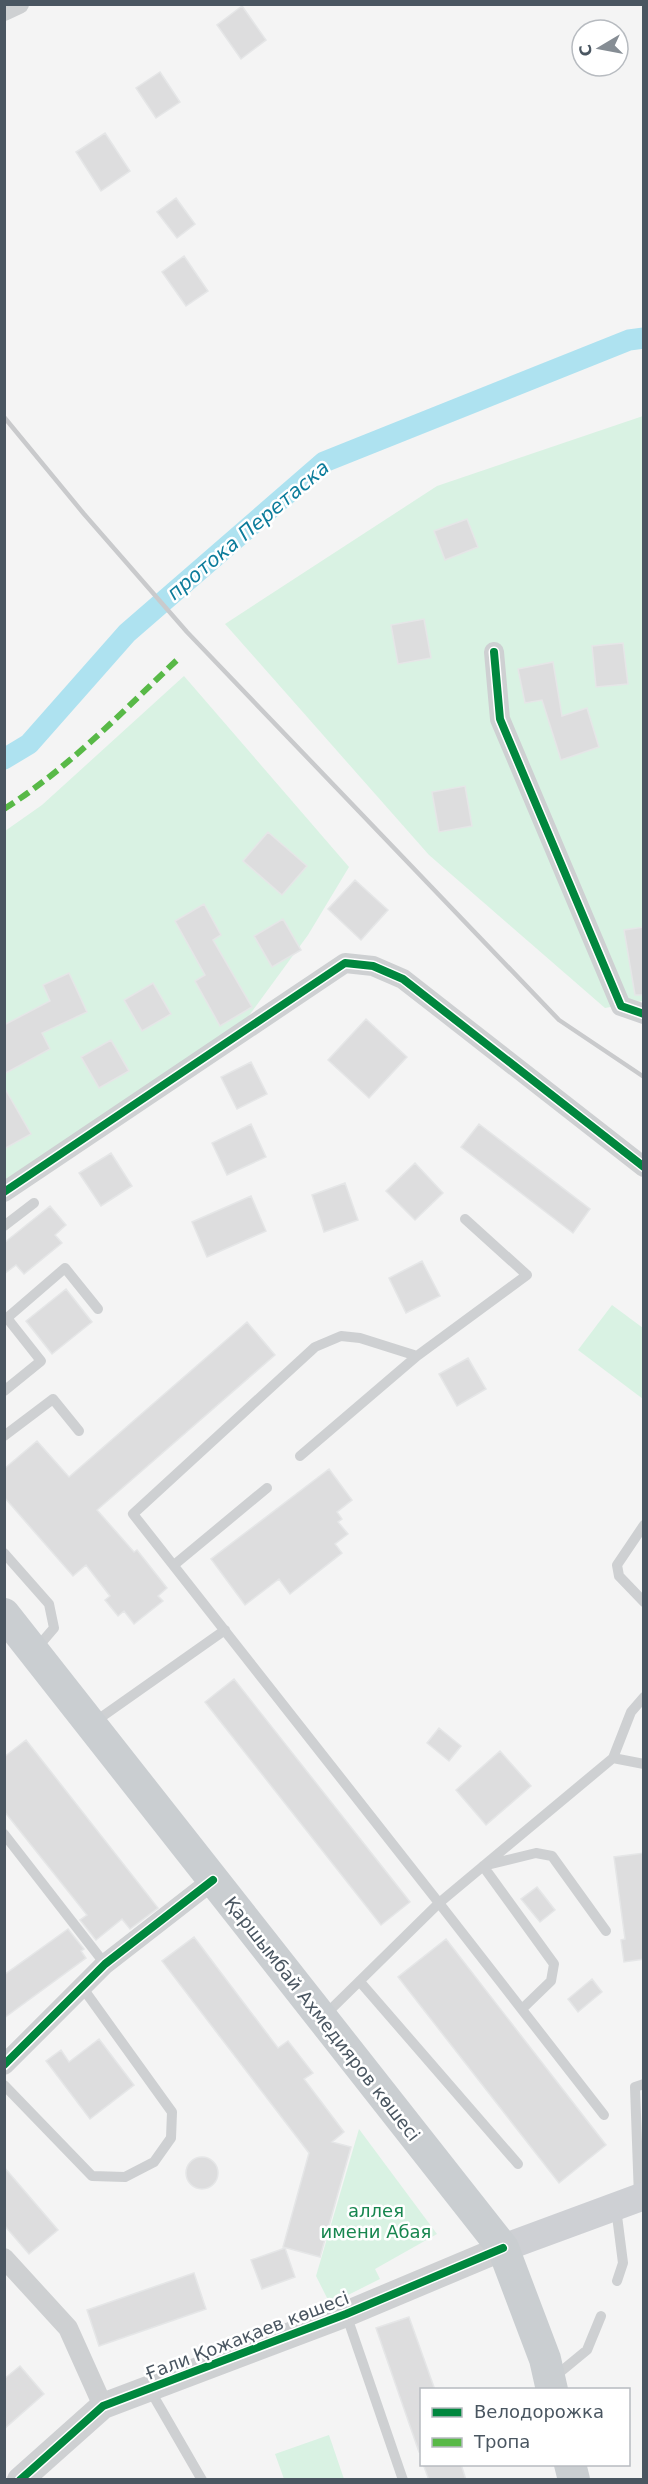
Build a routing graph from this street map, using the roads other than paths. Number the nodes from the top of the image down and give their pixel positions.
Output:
1 (19, 4) edge
2 (4, 11) edge
3 (494, 652) dead end
4 (644, 1014) edge
5 (644, 1167) edge
6 (4, 1192) edge
7 (34, 1203) dead end
8 (465, 1219) dead end
9 (4, 1226) edge
10 (98, 1309) dead end
11 (417, 1356) junction
12 (4, 1391) edge
13 (79, 1431) dead end
14 (4, 1436) edge
15 (300, 1456) dead end
16 (267, 1488) dead end
17 (644, 1525) edge
18 (4, 1553) edge
19 (174, 1565) junction
20 (644, 1602) edge
21 (4, 1614) edge
22 (225, 1630) junction
23 (34, 1652) junction
24 (644, 1697) edge
25 (91, 1724) junction
26 (613, 1758) junction
27 (644, 1764) edge
28 (4, 1834) edge
29 (483, 1866) junction
30 (213, 1880) junction
31 (439, 1903) junction
32 (606, 1931) dead end
33 (105, 1964) junction
34 (361, 1983) junction
35 (82, 1988) junction
36 (522, 2009) junction
37 (321, 2018) junction
38 (4, 2065) edge
39 (644, 2084) edge
40 (4, 2085) edge
41 (604, 2115) dead end
42 (518, 2164) dead end
43 (633, 2199) edge
44 (503, 2248) junction
45 (4, 2258) edge
46 (617, 2281) dead end
47 (345, 2314) junction
48 (602, 2316) dead end
49 (551, 2385) edge
50 (150, 2390) junction
51 (103, 2406) junction
52 (20, 2480) edge
53 (202, 2480) edge
54 (403, 2480) edge

1 - 2 street
3 - 4 street
5 - 6 street
7 - 9 lane
8 - 11 lane
10 - 12 lane
11 - 15 lane
11 - 19 lane
13 - 14 lane
16 - 19 lane
17 - 20 lane
18 - 23 lane
19 - 22 lane
21 - 23 main road, Қаршымбай Ахмедияров көшесі
22 - 25 lane
22 - 31 lane
23 - 25 main road, Қаршымбай Ахмедияров көшесі
24 - 26 lane
25 - 30 main road, Қаршымбай Ахмедияров көшесі
26 - 27 lane
26 - 29 lane
28 - 33 lane
29 - 31 lane
29 - 32 lane
29 - 36 lane
30 - 33 street
30 - 37 main road, Қаршымбай Ахмедияров көшесі
31 - 34 lane
31 - 36 lane
33 - 35 street
34 - 37 lane
34 - 42 lane
35 - 38 street
35 - 40 lane
36 - 41 lane
37 - 44 main road, Қаршымбай Ахмедияров көшесі
39 - 43 lane
43 - 44 main road
43 - 46 lane
44 - 47 street, Ғали Қожақаев көшесі
44 - 49 main road, Қаршымбай Ахмедияров көшесі
45 - 51 street
47 - 50 street, Ғали Қожақаев көшесі
47 - 54 lane
48 - 49 lane
50 - 51 street, Ғали Қожақаев көшесі
50 - 53 lane
51 - 52 street, Ғали Қожақаев көшесі

